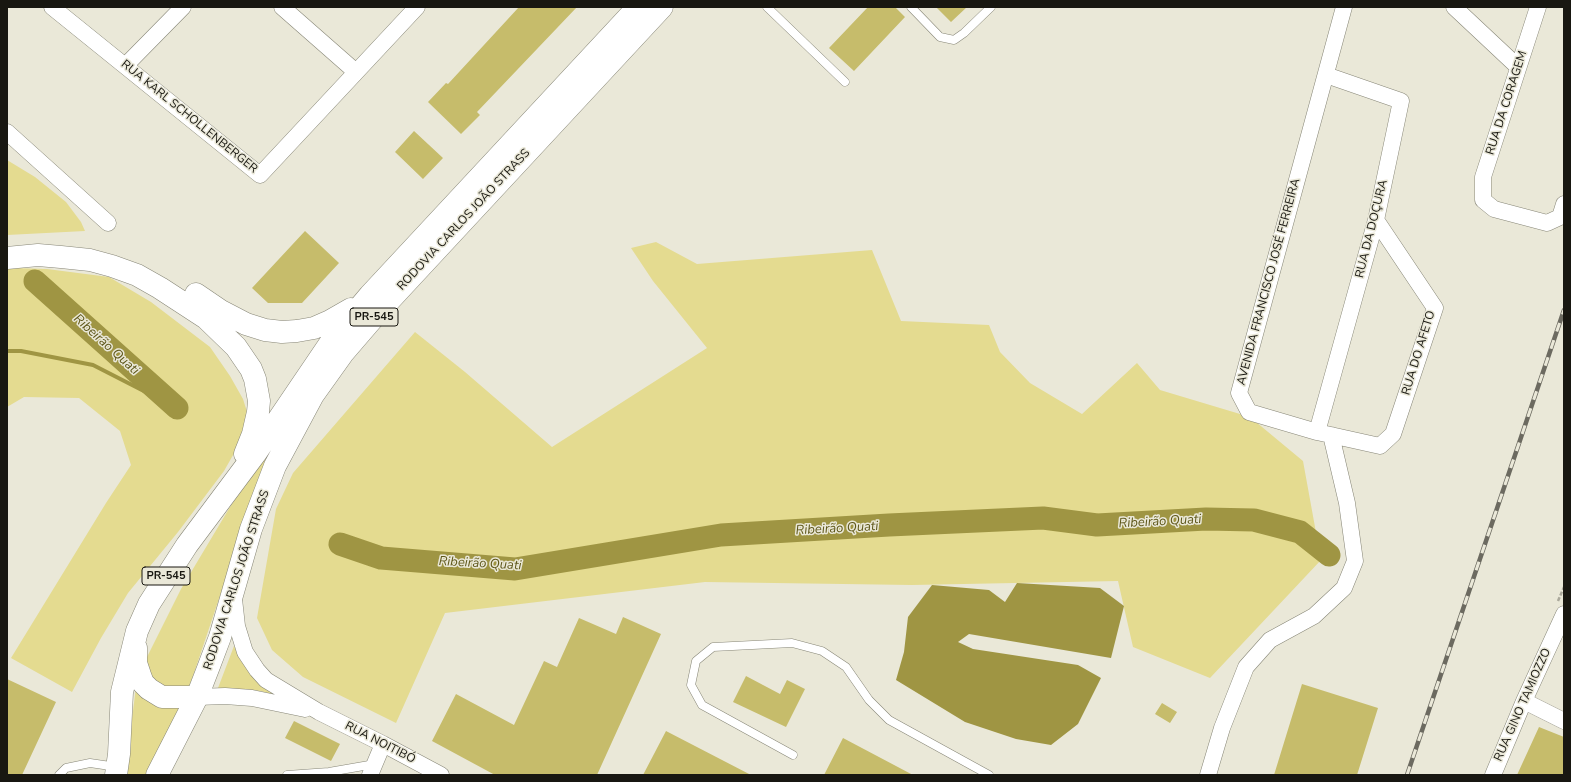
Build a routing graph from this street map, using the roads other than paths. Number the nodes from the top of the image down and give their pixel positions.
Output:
1 (52, 7) edge
2 (183, 7) edge
3 (282, 7) edge
4 (417, 7) edge
5 (638, 7) edge
6 (662, 7) edge
7 (767, 7) edge
8 (911, 7) edge
9 (991, 7) edge
10 (1344, 7) edge
11 (1454, 7) edge
12 (1538, 7) edge
13 (125, 66) junction
14 (1518, 67) junction
15 (356, 72) junction
16 (1326, 74) junction
17 (845, 82) dead end
18 (7, 132) edge
19 (1564, 204) edge
20 (1376, 220) junction
21 (108, 223) dead end
22 (7, 244) edge
23 (7, 258) edge
24 (370, 295) junction
25 (1324, 433) junction
26 (227, 492) junction
27 (232, 590) junction
28 (1564, 614) edge
29 (137, 631) junction
30 (198, 697) junction
31 (1524, 701) junction
32 (319, 712) junction
33 (1564, 721) edge
34 (383, 744) junction
35 (792, 755) dead end
36 (373, 770) edge
37 (117, 771) edge
38 (59, 775) edge
39 (157, 775) edge
40 (287, 775) edge
41 (441, 775) edge
42 (989, 775) edge
43 (1208, 775) edge
44 (1493, 775) edge

1 - 13 street, RUA KARL SCHOLLENBERGER
2 - 13 street
3 - 15 street
4 - 15 street, RUA KARL SCHOLLENBERGER
5 - 24 highway, RODOVIA CARLOS JOÃO STRASS / PR-545
6 - 27 highway, RODOVIA CARLOS JOÃO STRASS / PR-545
7 - 17 lane
8 - 9 lane
10 - 16 street, AVENIDA FRANCISCO JOSÉ FERREIRA
11 - 14 street
12 - 14 street, RUA DA CORAGEM
13 - 15 street, RUA KARL SCHOLLENBERGER
14 - 19 street, RUA DA CORAGEM
16 - 20 street, RUA DA DOÇURA
16 - 25 street, AVENIDA FRANCISCO JOSÉ FERREIRA
18 - 21 street
20 - 25 street, RUA DA DOÇURA
20 - 25 street, RUA DO AFETO
22 - 24 highway
23 - 26 highway
24 - 26 highway, RODOVIA CARLOS JOÃO STRASS / PR-545
25 - 43 street
26 - 29 highway, RODOVIA CARLOS JOÃO STRASS / PR-545
27 - 30 highway, RODOVIA CARLOS JOÃO STRASS / PR-545
27 - 32 street, RUA NOITIBÓ
28 - 31 street, RUA GINO TAMIOZZO
29 - 30 highway
29 - 37 highway
30 - 32 street, RUA NOITIBÓ
30 - 39 highway, RODOVIA CARLOS JOÃO STRASS
31 - 33 street
31 - 44 street, RUA GINO TAMIOZZO
32 - 34 street, RUA NOITIBÓ
34 - 36 street
34 - 41 street, RUA NOITIBÓ
35 - 42 lane
36 - 40 lane
37 - 38 lane

